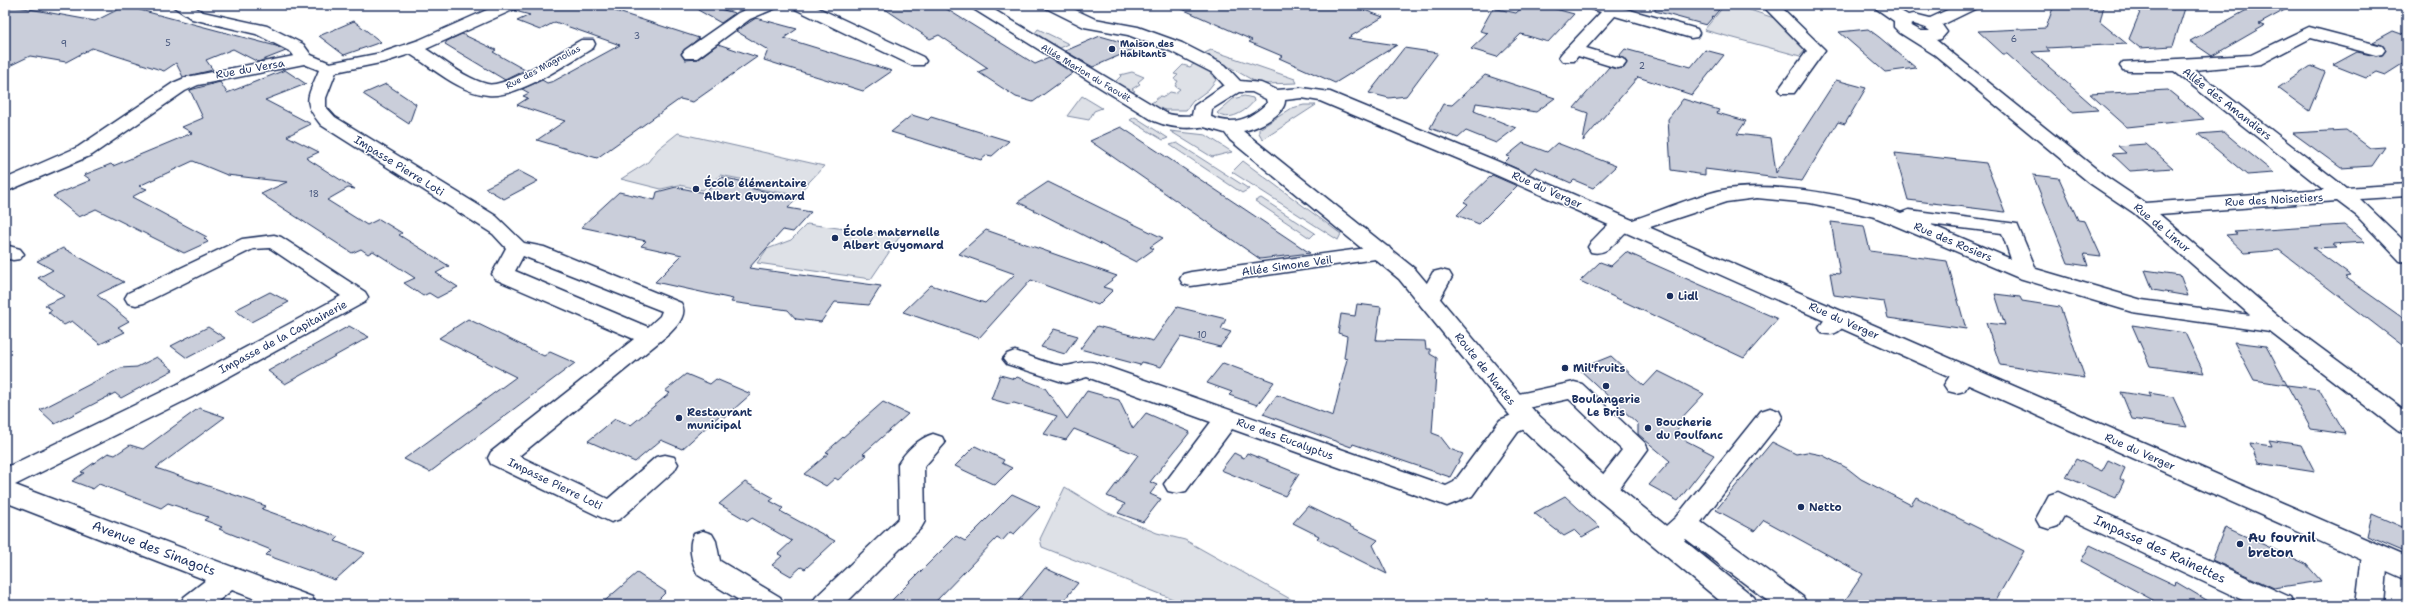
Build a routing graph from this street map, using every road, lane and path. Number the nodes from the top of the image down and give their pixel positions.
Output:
1 (179, 5) edge
2 (511, 5) edge
3 (770, 5) edge
4 (799, 5) edge
5 (975, 5) edge
6 (1052, 5) edge
7 (1594, 5) edge
8 (1770, 5) edge
9 (1879, 5) edge
10 (1971, 5) edge
11 (1612, 10) junction
12 (1904, 20) junction
13 (1691, 33) dead end
14 (1936, 37) junction
15 (587, 44) dead end
16 (413, 49) junction
17 (2376, 50) dead end
18 (691, 54) dead end
19 (305, 59) junction
20 (917, 62) dead end
21 (1617, 63) dead end
22 (2129, 66) dead end
23 (2178, 66) junction
24 (329, 68) junction
25 (1235, 86) junction
26 (1788, 89) dead end
27 (1276, 96) junction
28 (1204, 121) junction
29 (1232, 129) junction
30 (5, 186) edge
31 (2407, 190) edge
32 (2344, 196) junction
33 (2141, 209) junction
34 (1881, 212) junction
35 (1627, 226) junction
36 (1598, 247) dead end
37 (517, 248) junction
38 (1382, 252) junction
39 (2407, 256) edge
40 (2027, 273) junction
41 (1441, 277) dead end
42 (1191, 279) dead end
43 (136, 298) dead end
44 (1429, 299) junction
45 (2276, 326) junction
46 (650, 338) junction
47 (1015, 359) dead end
48 (1519, 411) junction
49 (1770, 417) dead end
50 (1226, 418) junction
51 (2407, 425) edge
52 (933, 443) dead end
53 (665, 464) dead end
54 (5, 479) edge
55 (1177, 484) dead end
56 (1604, 490) junction
57 (5, 492) edge
58 (2049, 520) dead end
59 (1676, 532) junction
60 (702, 542) dead end
61 (2375, 555) junction
62 (2407, 569) edge
63 (228, 577) junction
64 (194, 605) edge
65 (302, 605) edge
66 (770, 605) edge
67 (826, 605) edge
68 (1744, 605) edge
69 (1793, 605) edge
70 (2280, 605) edge
71 (2370, 605) edge

1 - 19 street
2 - 16 street
3 - 18 street
4 - 20 street
5 - 28 street, Allée Marion du Faouët
6 - 25 street
7 - 11 street
8 - 26 street
9 - 12 street, Rue de Limur
10 - 14 street
11 - 13 street
11 - 21 street
12 - 14 street, Rue de Limur
12 - 14 street, Rue de Limur
14 - 33 street, Rue de Limur
15 - 16 street, Rue des Magnolias
16 - 24 street
17 - 23 street, Allée des Amandiers
19 - 24 street
19 - 30 street, Rue du Versa
22 - 23 street
23 - 32 street, Allée des Amandiers
24 - 37 street, Impasse Pierre Loti
25 - 27 street
25 - 28 street
27 - 29 street
27 - 35 street, Rue du Verger
28 - 29 street
29 - 38 street, Route de Nantes
31 - 32 street, Rue des Noisetiers
32 - 33 street, Rue des Noisetiers
32 - 39 street, Allée des Amandiers
33 - 45 street, Rue de Limur
34 - 35 street, Rue des Rosiers
34 - 40 street, Rue des Rosiers
34 - 40 street
35 - 36 street
35 - 61 street, Rue du Verger
37 - 46 street
37 - 46 street, Impasse Pierre Loti
38 - 42 street, Allée Simone Veil
38 - 44 street, Route de Nantes
40 - 45 street, Rue des Rosiers
41 - 44 street
43 - 54 street, Impasse de la Capitainerie
44 - 48 street, Route de Nantes
45 - 51 street, Rue de Limur
46 - 53 street, Impasse Pierre Loti
47 - 50 street, Rue des Eucalyptus
48 - 50 street, Rue des Eucalyptus
48 - 56 street, Route de Nantes
48 - 56 street, Rue des Eucalyptus
49 - 59 street
50 - 55 street
52 - 67 street
56 - 59 street, Route de Nantes
57 - 63 street, Avenue des Sinagots
58 - 70 street, Impasse des Rainettes
59 - 68 street, Route de Nantes
59 - 69 street
60 - 66 street
61 - 62 street, Rue du Verger
61 - 71 street
63 - 64 street
63 - 65 street, Avenue des Sinagots

